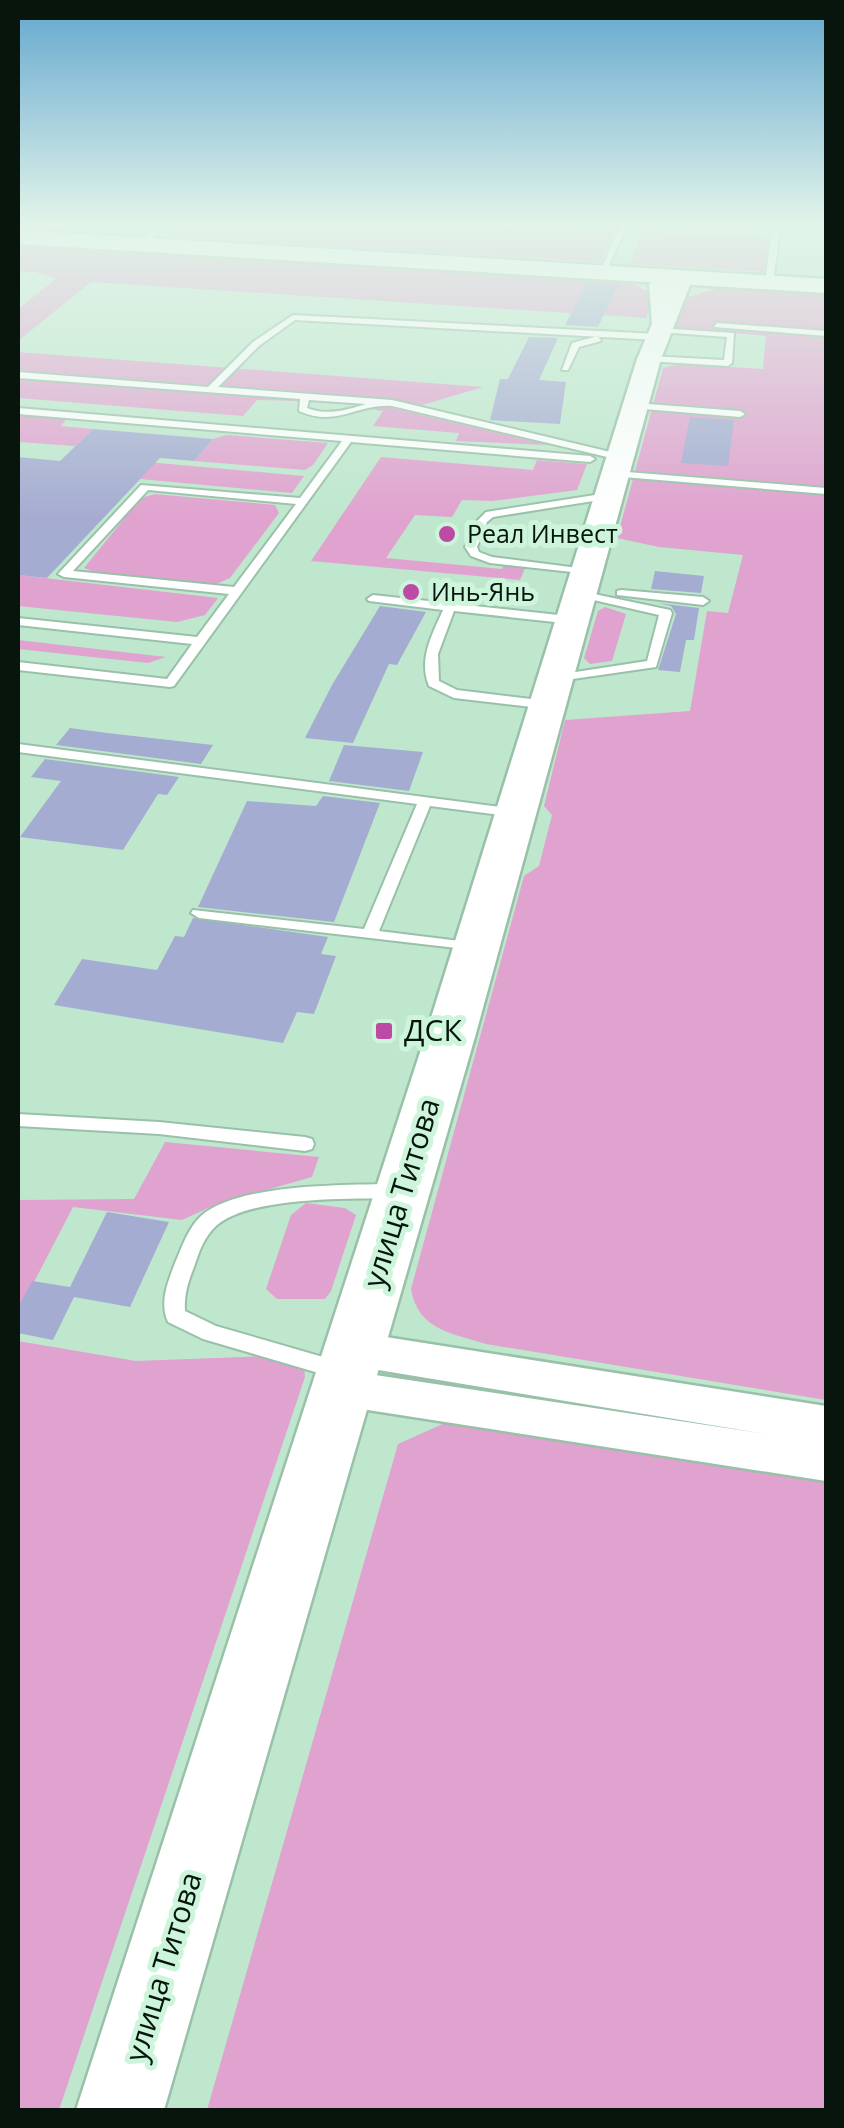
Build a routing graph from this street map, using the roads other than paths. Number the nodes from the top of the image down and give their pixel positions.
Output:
1 (288, 320) edge
2 (313, 320) edge
3 (622, 320) edge
4 (716, 320) edge
5 (826, 334) edge
6 (565, 368) dead end
7 (644, 372) junction
8 (18, 375) edge
9 (210, 390) junction
10 (18, 411) edge
11 (740, 414) dead end
12 (349, 438) junction
13 (826, 491) edge
14 (302, 502) junction
15 (235, 591) junction
16 (580, 594) junction
17 (373, 598) dead end
18 (703, 601) dead end
19 (450, 607) junction
20 (18, 622) edge
21 (198, 641) junction
22 (18, 666) edge
23 (552, 692) junction
24 (18, 748) edge
25 (426, 802) junction
26 (516, 813) junction
27 (199, 912) dead end
28 (370, 934) junction
29 (476, 948) junction
30 (18, 1120) edge
31 (305, 1144) dead end
32 (402, 1191) junction
33 (347, 1370) junction
34 (826, 1425) edge
35 (826, 1462) edge
36 (120, 2110) edge

1 - 9 lane
2 - 7 lane
3 - 7 main road
4 - 7 main road
5 - 7 lane
6 - 7 lane
7 - 7 lane
7 - 9 lane
7 - 11 lane
7 - 12 lane
7 - 13 lane
7 - 16 main road, улица Титова
7 - 16 lane
8 - 9 lane
10 - 12 lane
12 - 14 lane
14 - 15 lane
14 - 15 lane
15 - 21 lane
16 - 18 lane
16 - 19 lane
16 - 23 main road, улица Титова
16 - 23 lane
17 - 19 lane
19 - 23 lane
20 - 21 lane
21 - 22 lane
23 - 26 main road, улица Титова
24 - 25 lane
25 - 26 lane
25 - 28 lane
26 - 29 main road, улица Титова
27 - 28 lane
28 - 29 lane
29 - 32 main road, улица Титова
30 - 31 lane
32 - 33 main road, улица Титова
32 - 33 lane
33 - 34 street
33 - 35 street
33 - 36 main road, улица Титова

